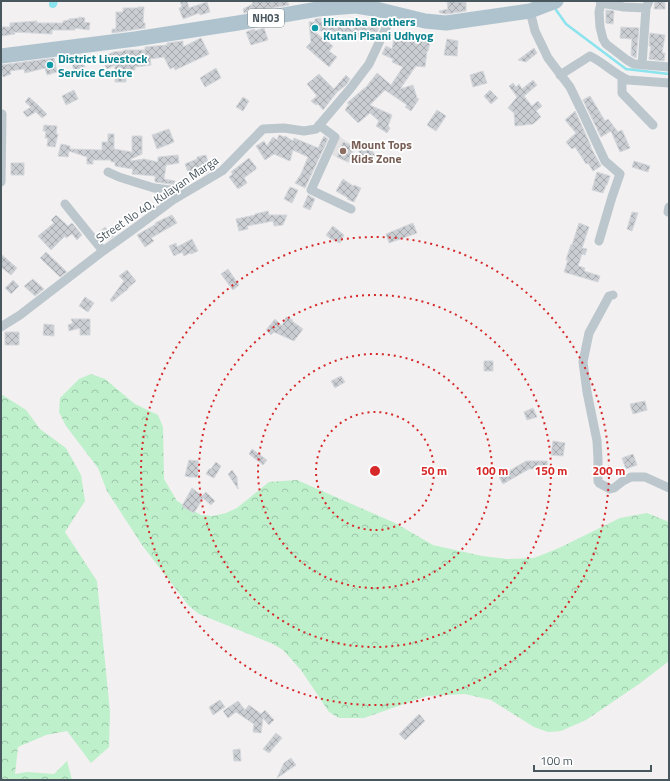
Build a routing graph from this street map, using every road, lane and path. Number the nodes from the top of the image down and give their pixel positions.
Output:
1 (556, 1) edge
2 (600, 2) edge
3 (365, 4) edge
4 (647, 4) edge
5 (530, 11) junction
6 (393, 13) junction
7 (1, 56) edge
8 (642, 65) junction
9 (669, 67) edge
10 (560, 75) junction
11 (622, 78) junction
12 (669, 83) edge
13 (1, 114) edge
14 (319, 125) junction
15 (653, 125) dead end
16 (108, 172) dead end
17 (1, 182) edge
18 (179, 196) junction
19 (65, 204) dead end
20 (351, 209) dead end
21 (599, 242) dead end
22 (103, 251) junction
23 (613, 295) dead end
24 (1, 327) edge
25 (669, 488) edge

1 - 5 main road, NH03
2 - 4 street
2 - 8 street
3 - 6 main road, NH03
3 - 7 main road, NH03
4 - 8 street
5 - 6 main road, NH03
5 - 10 street
6 - 14 street
8 - 9 street
10 - 11 street
10 - 21 street
11 - 12 street
11 - 15 street
13 - 17 street
14 - 18 street, Street No 40, Kulayan Marga
14 - 20 street
16 - 18 street
18 - 22 street, Street No 40, Kulayan Marga
19 - 22 street
22 - 24 street, Street No 40, Kulayan Marga
23 - 25 street

